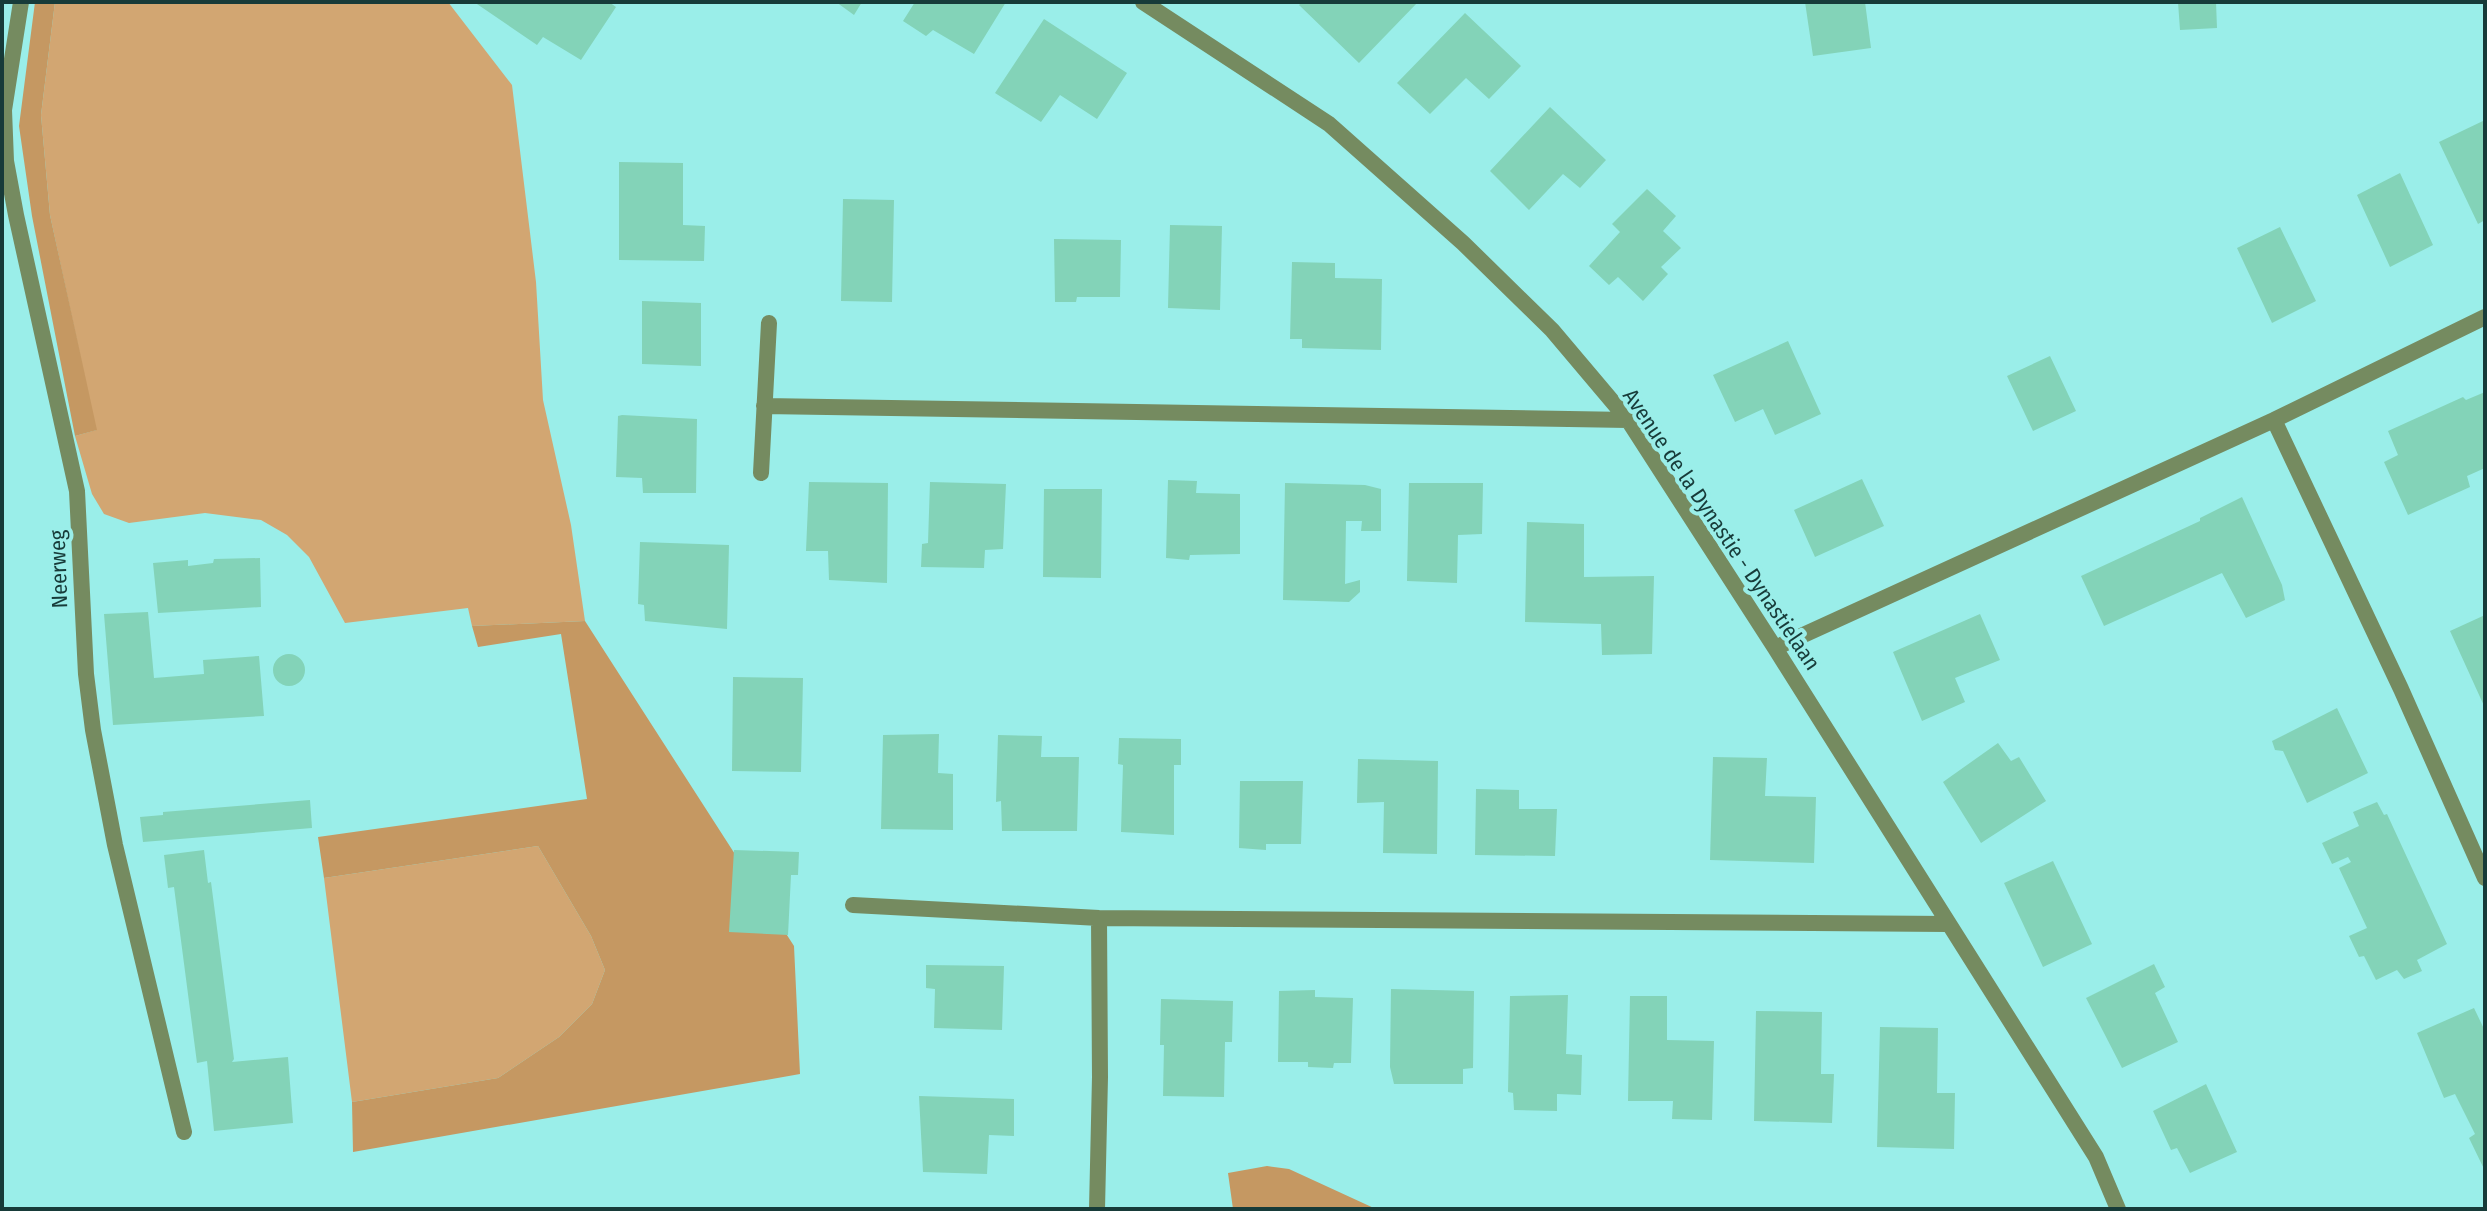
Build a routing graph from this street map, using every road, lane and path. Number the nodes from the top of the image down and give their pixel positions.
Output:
1 (21, 2) edge
2 (1143, 2) edge
3 (2485, 317) edge
4 (769, 323) dead end
5 (764, 406) junction
6 (1628, 420) junction
7 (2274, 420) junction
8 (761, 473) dead end
9 (1775, 648) junction
10 (2485, 878) edge
11 (853, 905) dead end
12 (1099, 918) junction
13 (1948, 924) junction
14 (184, 1132) dead end
15 (1097, 1209) edge
16 (2118, 1209) edge

1 - 14 street, Neerweg
2 - 6 street, Avenue de la Dynastie - Dynastielaan
3 - 7 street
4 - 5 street
5 - 6 street
5 - 8 street
6 - 9 street, Avenue de la Dynastie - Dynastielaan
7 - 9 street
7 - 10 street
9 - 13 street, Avenue de la Dynastie - Dynastielaan
11 - 12 street
12 - 13 street
12 - 15 street
13 - 16 street, Avenue de la Dynastie - Dynastielaan

